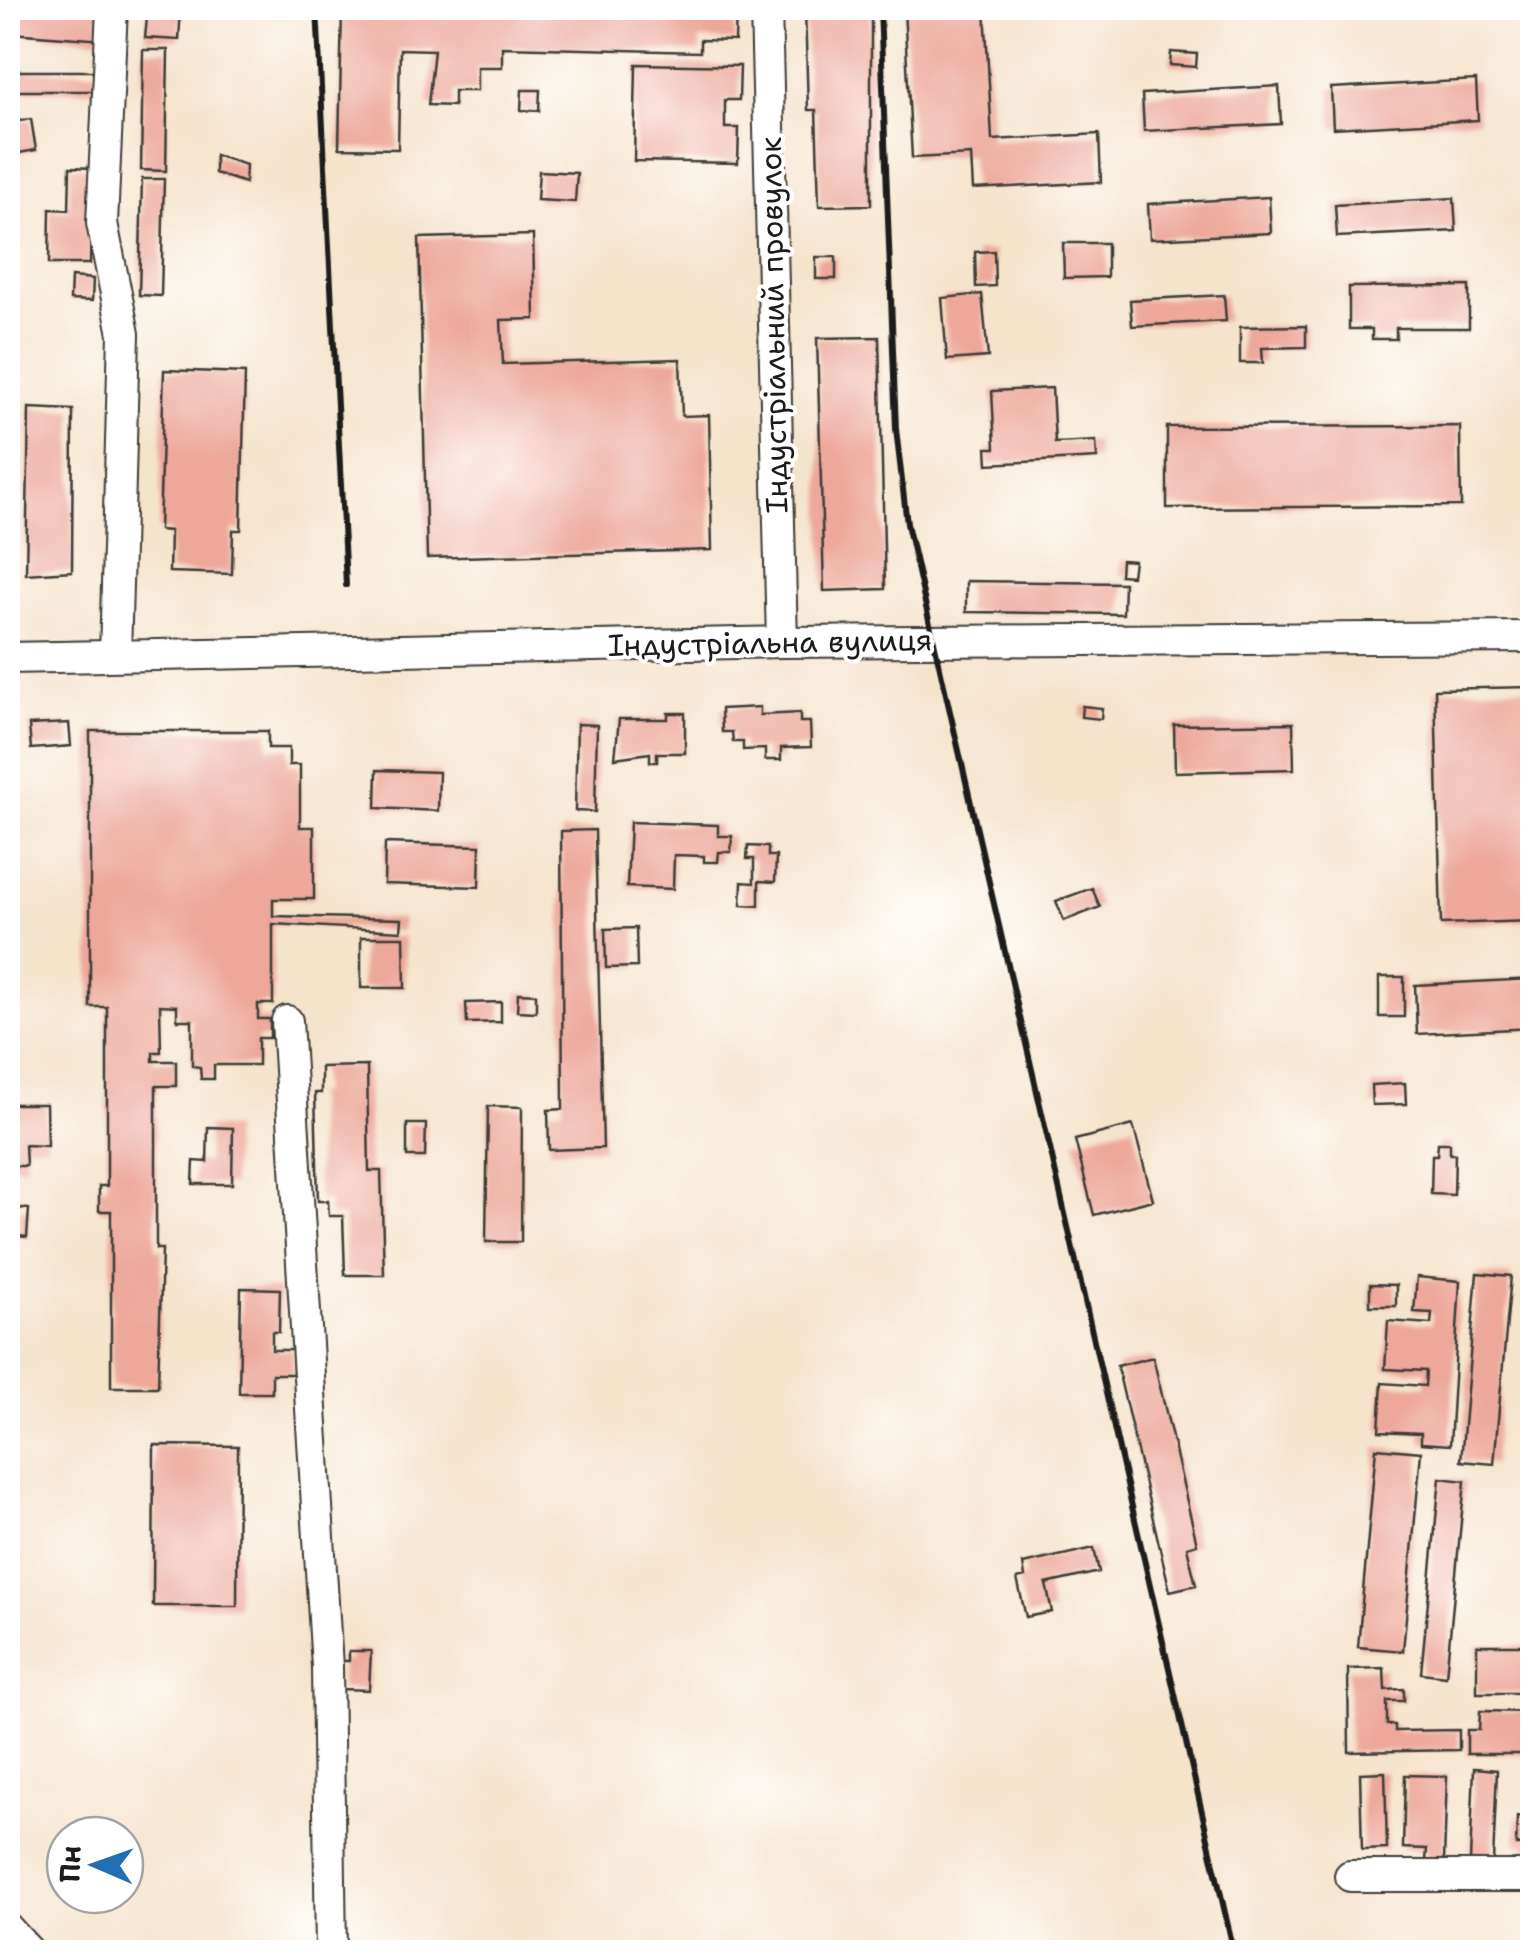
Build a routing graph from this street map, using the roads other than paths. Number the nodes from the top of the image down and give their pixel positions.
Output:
1 (112, 8) edge
2 (766, 8) edge
3 (1532, 637) edge
4 (782, 642) junction
5 (115, 656) junction
6 (8, 658) edge
7 (286, 1021) dead end
8 (1350, 1876) dead end
9 (1532, 1876) edge
10 (8, 1929) edge
11 (29, 1952) edge
12 (331, 1952) edge

1 - 5 street
2 - 4 street, Індустріальний провулок
3 - 4 street, Індустріальна вулиця
4 - 5 street, Індустріальна вулиця
5 - 6 street, Індустріальна вулиця
7 - 12 street
8 - 9 street
10 - 11 street

